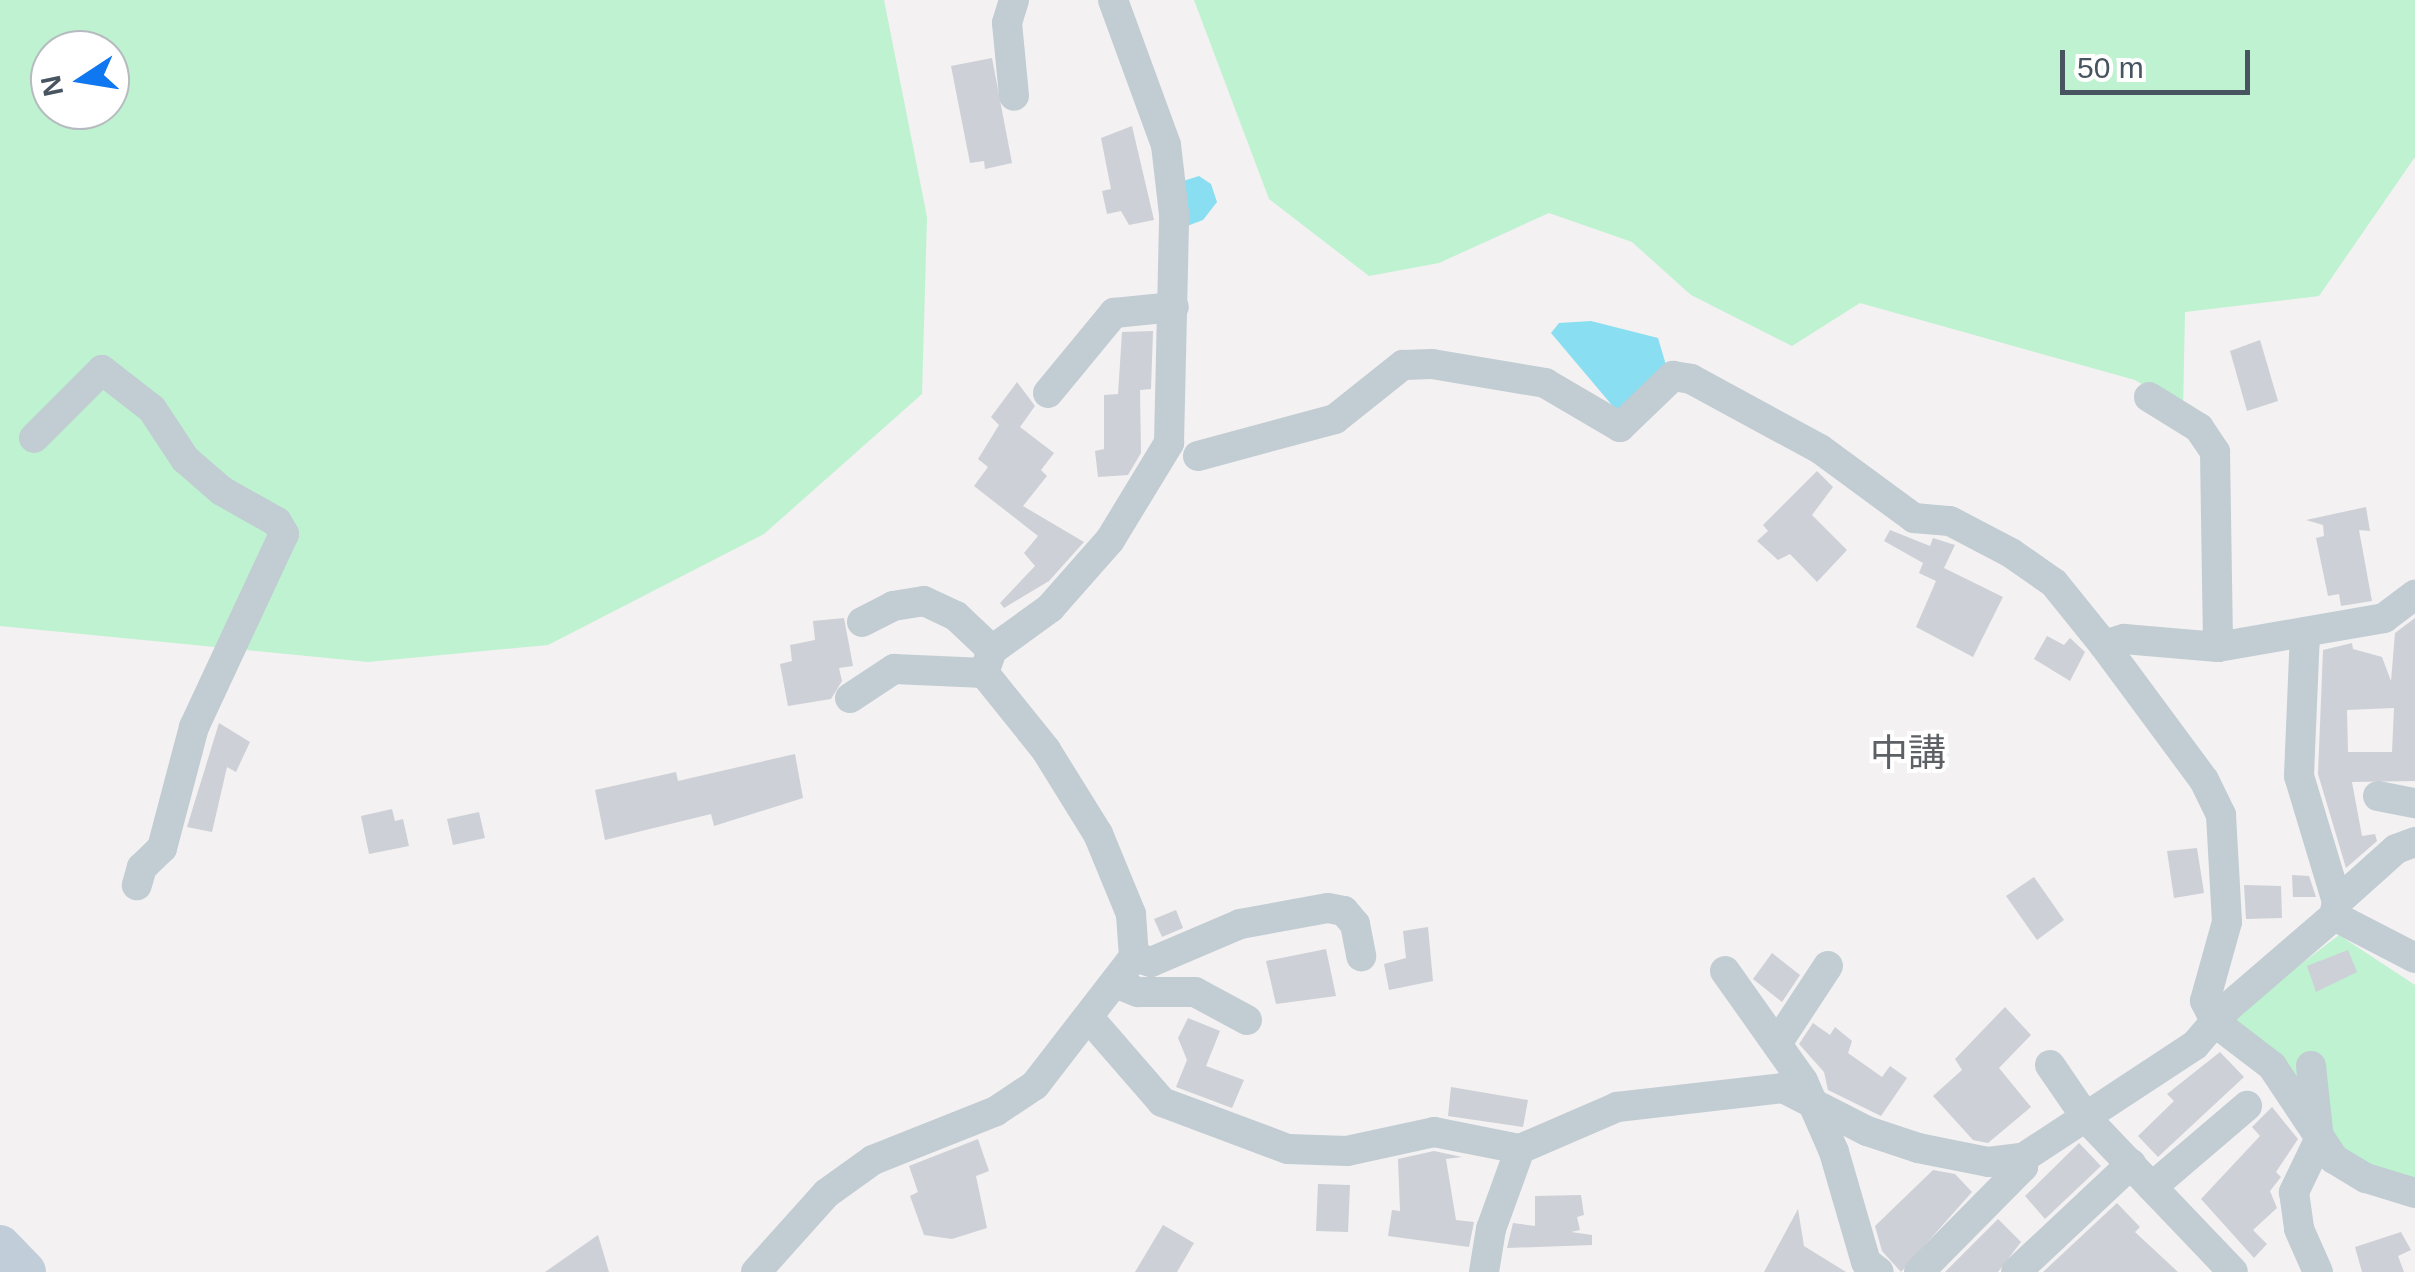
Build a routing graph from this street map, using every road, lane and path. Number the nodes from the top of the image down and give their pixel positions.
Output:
1 (1014, 0) edge
2 (1113, 0) edge
3 (1014, 96) dead end
4 (1174, 307) junction
5 (1048, 393) dead end
6 (2149, 397) dead end
7 (34, 438) dead end
8 (1198, 456) dead end
9 (2415, 595) edge
10 (862, 622) dead end
11 (2304, 632) junction
12 (2104, 645) junction
13 (2218, 646) junction
14 (988, 662) junction
15 (850, 698) dead end
16 (2378, 796) dead end
17 (2415, 803) edge
18 (2415, 842) edge
19 (137, 885) dead end
20 (2336, 909) junction
21 (1361, 956) dead end
22 (1134, 957) junction
23 (2415, 958) edge
24 (1828, 966) dead end
25 (1724, 971) dead end
26 (1118, 984) junction
27 (1089, 1018) junction
28 (1247, 1020) dead end
29 (2216, 1023) junction
30 (1778, 1042) junction
31 (2050, 1065) dead end
32 (2311, 1066) dead end
33 (1811, 1101) junction
34 (2247, 1106) dead end
35 (2087, 1118) junction
36 (2319, 1140) junction
37 (1520, 1149) junction
38 (2023, 1158) junction
39 (2131, 1164) junction
40 (2152, 1188) junction
41 (2415, 1193) edge
42 (0, 1246) edge
43 (2215, 1266) edge
44 (1867, 1269) edge
45 (25, 1272) edge
46 (756, 1272) edge
47 (1484, 1272) edge
48 (1919, 1272) edge
49 (2016, 1272) edge
50 (2318, 1272) edge

1 - 3 street
2 - 4 street
4 - 5 street
4 - 14 street
6 - 13 street
7 - 19 street
8 - 12 street
9 - 11 street
10 - 14 street
11 - 13 street
11 - 20 street
12 - 13 street
12 - 29 street
14 - 15 street
14 - 22 street
16 - 17 street
18 - 20 street
20 - 23 street
20 - 29 street
21 - 22 street
22 - 26 street
24 - 30 street
25 - 30 street
26 - 27 street
26 - 28 street
27 - 37 street
27 - 46 street
29 - 35 street
29 - 36 street
30 - 33 street
31 - 35 street
32 - 36 street
33 - 37 street
33 - 38 street
33 - 44 street
34 - 40 street
35 - 38 street
35 - 39 street
36 - 41 street
36 - 50 street
37 - 47 street
38 - 48 street
39 - 40 street
39 - 49 street
40 - 43 street
42 - 45 main road

